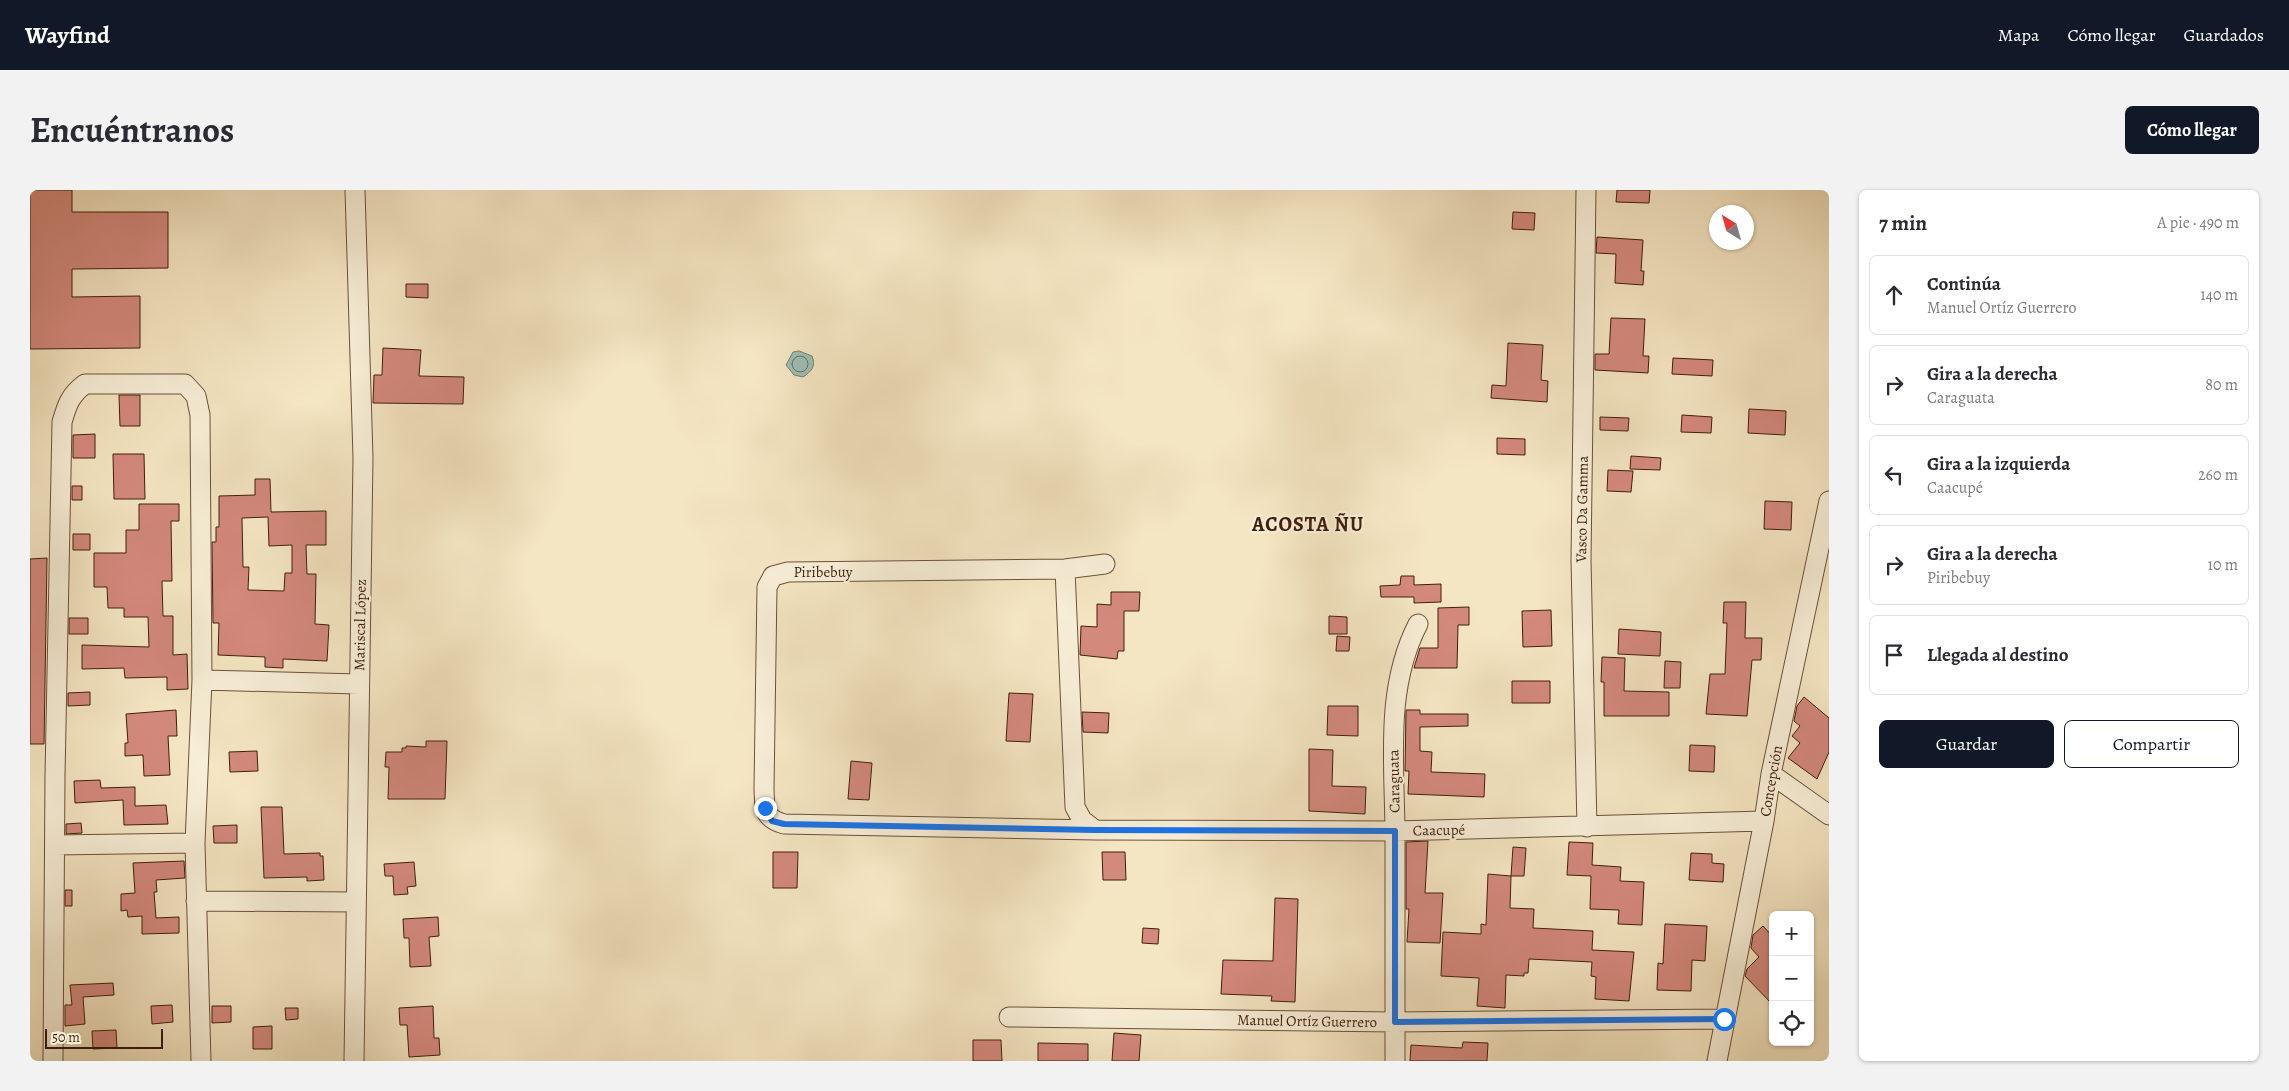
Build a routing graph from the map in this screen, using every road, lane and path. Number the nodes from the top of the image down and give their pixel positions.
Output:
1 (355, 190) edge
2 (1586, 190) edge
3 (1829, 501) edge
4 (1105, 564) dead end
5 (1823, 564) edge
6 (1065, 569) junction
7 (1418, 624) dead end
8 (202, 680) junction
9 (359, 684) junction
10 (1771, 774) junction
11 (1829, 815) edge
12 (1764, 821) junction
13 (784, 824) joint
14 (1587, 828) junction
15 (1095, 830) junction
16 (1395, 831) junction
17 (195, 843) junction
18 (55, 845) junction
19 (196, 901) junction
20 (356, 902) junction
21 (1009, 1017) dead end
22 (1724, 1019) junction
23 (1395, 1022) junction
24 (52, 1061) edge
25 (200, 1061) edge
26 (354, 1061) edge
27 (1395, 1061) edge
28 (1717, 1061) edge

1 - 9 street, Mariscal López
2 - 14 street, Vasco Da Gamma
3 - 5 street, Concepción
4 - 6 street, Piribebuy
5 - 10 street, Concepción
6 - 13 street, Piribebuy
6 - 15 street
7 - 16 street, Caraguata
8 - 9 street
8 - 17 street
8 - 18 street
9 - 20 street, Mariscal López
10 - 11 street
10 - 12 street, Concepción
12 - 14 street, Caacupé
12 - 22 street, Concepción
13 - 15 street, Caacupé
14 - 16 street, Caacupé
15 - 16 street, Caacupé
16 - 23 street, Caraguata
17 - 18 street
17 - 19 street
18 - 24 street
19 - 20 street
19 - 25 street
20 - 26 street, Mariscal López
21 - 23 street, Manuel Ortíz Guerrero
22 - 23 street, Manuel Ortíz Guerrero
22 - 28 street, Concepción
23 - 27 street, Caraguata

